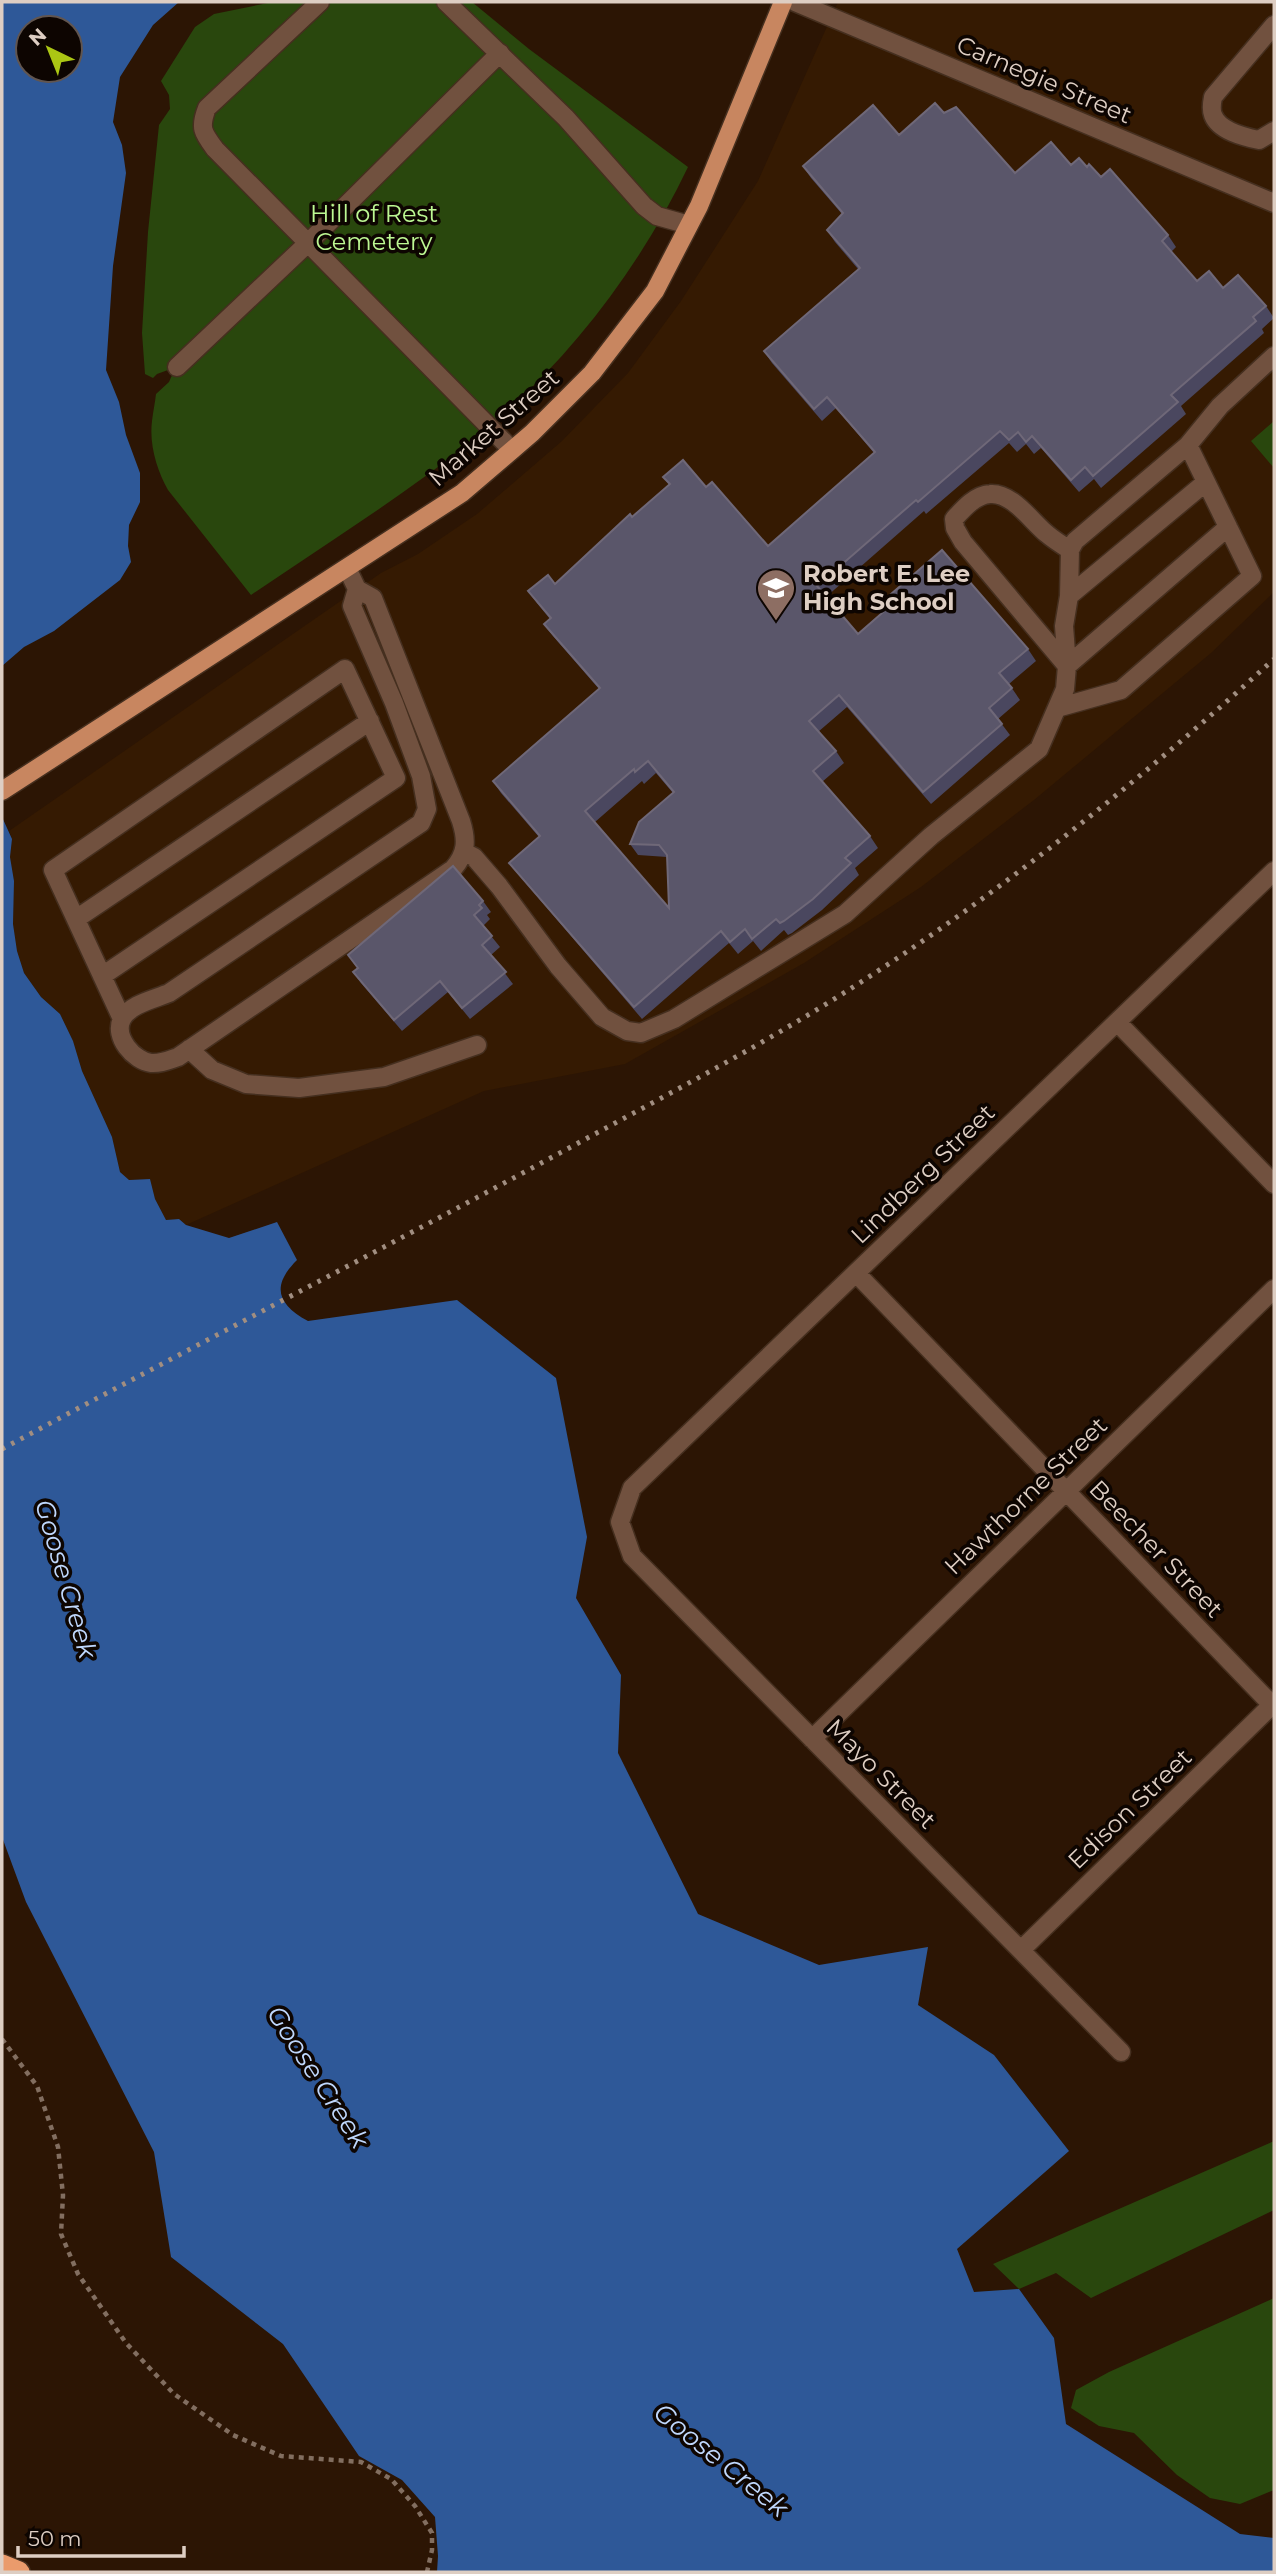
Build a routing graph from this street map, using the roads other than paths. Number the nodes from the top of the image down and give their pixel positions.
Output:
1 (320, 2) edge
2 (446, 2) edge
3 (783, 2) edge
4 (795, 2) edge
5 (1274, 25) edge
6 (500, 53) junction
7 (1274, 131) edge
8 (1274, 203) edge
9 (689, 225) junction
10 (308, 243) junction
11 (1274, 356) edge
12 (177, 367) dead end
13 (1188, 445) junction
14 (512, 450) junction
15 (1206, 482) junction
16 (1228, 527) junction
17 (1070, 550) junction
18 (347, 568) junction
19 (357, 589) junction
20 (1069, 596) junction
21 (1067, 666) junction
22 (1057, 708) junction
23 (370, 721) junction
24 (421, 776) junction
25 (396, 778) junction
26 (2, 791) edge
27 (464, 852) junction
28 (1274, 871) edge
29 (76, 919) junction
30 (102, 976) junction
31 (122, 1019) junction
32 (1117, 1022) junction
33 (477, 1045) dead end
34 (189, 1049) junction
35 (1274, 1184) edge
36 (856, 1273) junction
37 (1274, 1289) edge
38 (1066, 1491) junction
39 (620, 1522) joint
40 (1274, 1705) edge
41 (813, 1739) junction
42 (1021, 1950) junction
43 (1121, 2052) dead end
44 (2, 2565) edge
45 (19, 2572) edge

1 - 10 street
2 - 6 street
3 - 9 main road, Market Street
4 - 8 street, Carnegie Street
5 - 7 street
6 - 9 street
6 - 10 street
9 - 14 main road, Market Street
10 - 12 street
10 - 14 street
11 - 13 street
13 - 15 street
13 - 17 street
14 - 18 main road, Market Street
15 - 16 street
15 - 20 street
16 - 21 street
16 - 22 street
17 - 20 street
17 - 21 street
18 - 19 street
18 - 26 main road, Market Street
19 - 24 street
19 - 27 street
20 - 21 street
21 - 22 street
22 - 27 street
23 - 25 street
23 - 29 street
23 - 29 street
24 - 25 street
24 - 31 street
25 - 30 street
27 - 34 street
28 - 32 street, Lindberg Street
29 - 30 street
30 - 31 street
31 - 34 street
32 - 35 street
32 - 36 street, Lindberg Street
33 - 34 street
36 - 38 street, Beecher Street
36 - 39 street, Lindberg Street
37 - 38 street, Hawthorne Street
38 - 40 street, Beecher Street
38 - 41 street, Hawthorne Street
39 - 41 street, Mayo Street
40 - 42 street, Edison Street
41 - 42 street, Mayo Street
42 - 43 street, Mayo Street
44 - 45 highway

